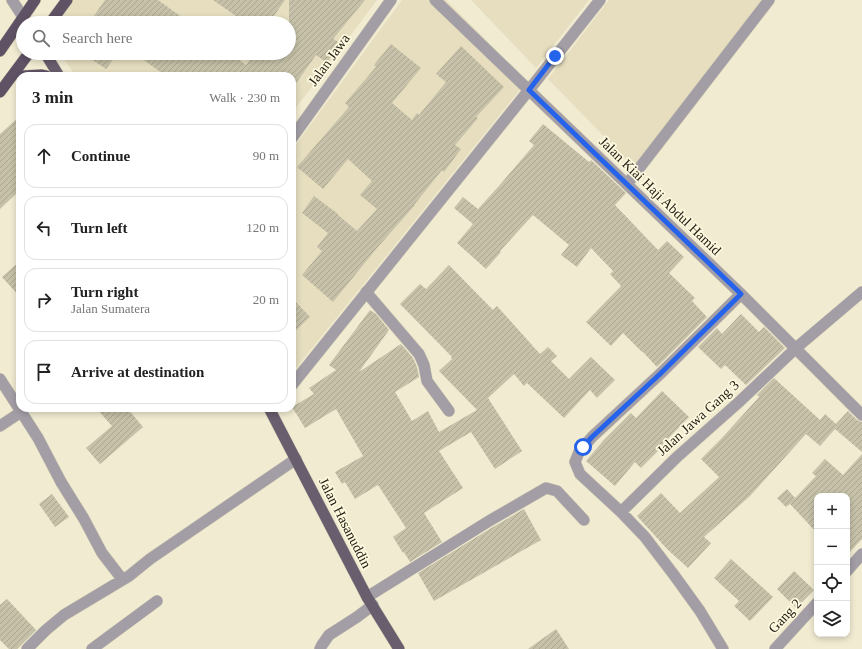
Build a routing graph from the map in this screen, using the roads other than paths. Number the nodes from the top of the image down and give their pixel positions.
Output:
1 (12, 0) edge
2 (34, 0) edge
3 (67, 0) edge
4 (391, 0) edge
5 (435, 0) edge
6 (600, 0) edge
7 (769, 0) edge
8 (22, 16) edge
9 (27, 16) edge
10 (55, 16) edge
11 (16, 31) edge
12 (0, 51) edge
13 (24, 60) edge
14 (50, 60) edge
15 (57, 72) edge
16 (16, 78) edge
17 (8, 81) junction
18 (529, 90) junction
19 (0, 92) edge
20 (296, 132) edge
21 (627, 184) junction
22 (366, 292) junction
23 (862, 292) edge
24 (741, 294) junction
25 (796, 348) junction
26 (0, 379) edge
27 (296, 381) edge
28 (16, 404) edge
29 (450, 411) dead end
30 (21, 412) joint
31 (272, 412) edge
32 (862, 415) edge
33 (0, 426) edge
34 (296, 459) junction
35 (621, 512) junction
36 (584, 520) dead end
37 (862, 554) edge
38 (850, 568) edge
39 (122, 579) junction
40 (158, 601) dead end
41 (370, 601) junction
42 (814, 607) edge
43 (27, 649) edge
44 (92, 649) edge
45 (320, 649) edge
46 (398, 649) edge
47 (723, 649) edge
48 (775, 649) edge

1 - 8 street
2 - 9 highway
3 - 10 highway
4 - 20 street, Jalan Jawa
5 - 18 street, Jalan Kiai Haji Abdul Hamid
6 - 18 street
7 - 21 street
11 - 12 highway
13 - 17 highway
14 - 15 main road
16 - 17 highway
17 - 19 highway
18 - 21 street, Jalan Kiai Haji Abdul Hamid
18 - 22 street
21 - 24 street, Jalan Kiai Haji Abdul Hamid
22 - 27 street
22 - 29 street
23 - 25 street, Jalan Jawa Gang 3
24 - 25 street, Jalan Kiai Haji Abdul Hamid
24 - 35 street
25 - 32 street, Jalan Kiai Haji Abdul Hamid
25 - 35 street, Jalan Jawa Gang 3
26 - 28 street
30 - 33 street
30 - 39 street
31 - 34 main road, Jalan Hasanuddin
34 - 39 street
34 - 41 main road, Jalan Hasanuddin
35 - 47 street
36 - 41 street
37 - 38 street
39 - 43 street
40 - 44 street
41 - 45 street
41 - 46 main road, Jalan Hasanuddin
42 - 48 street, Gang 2

